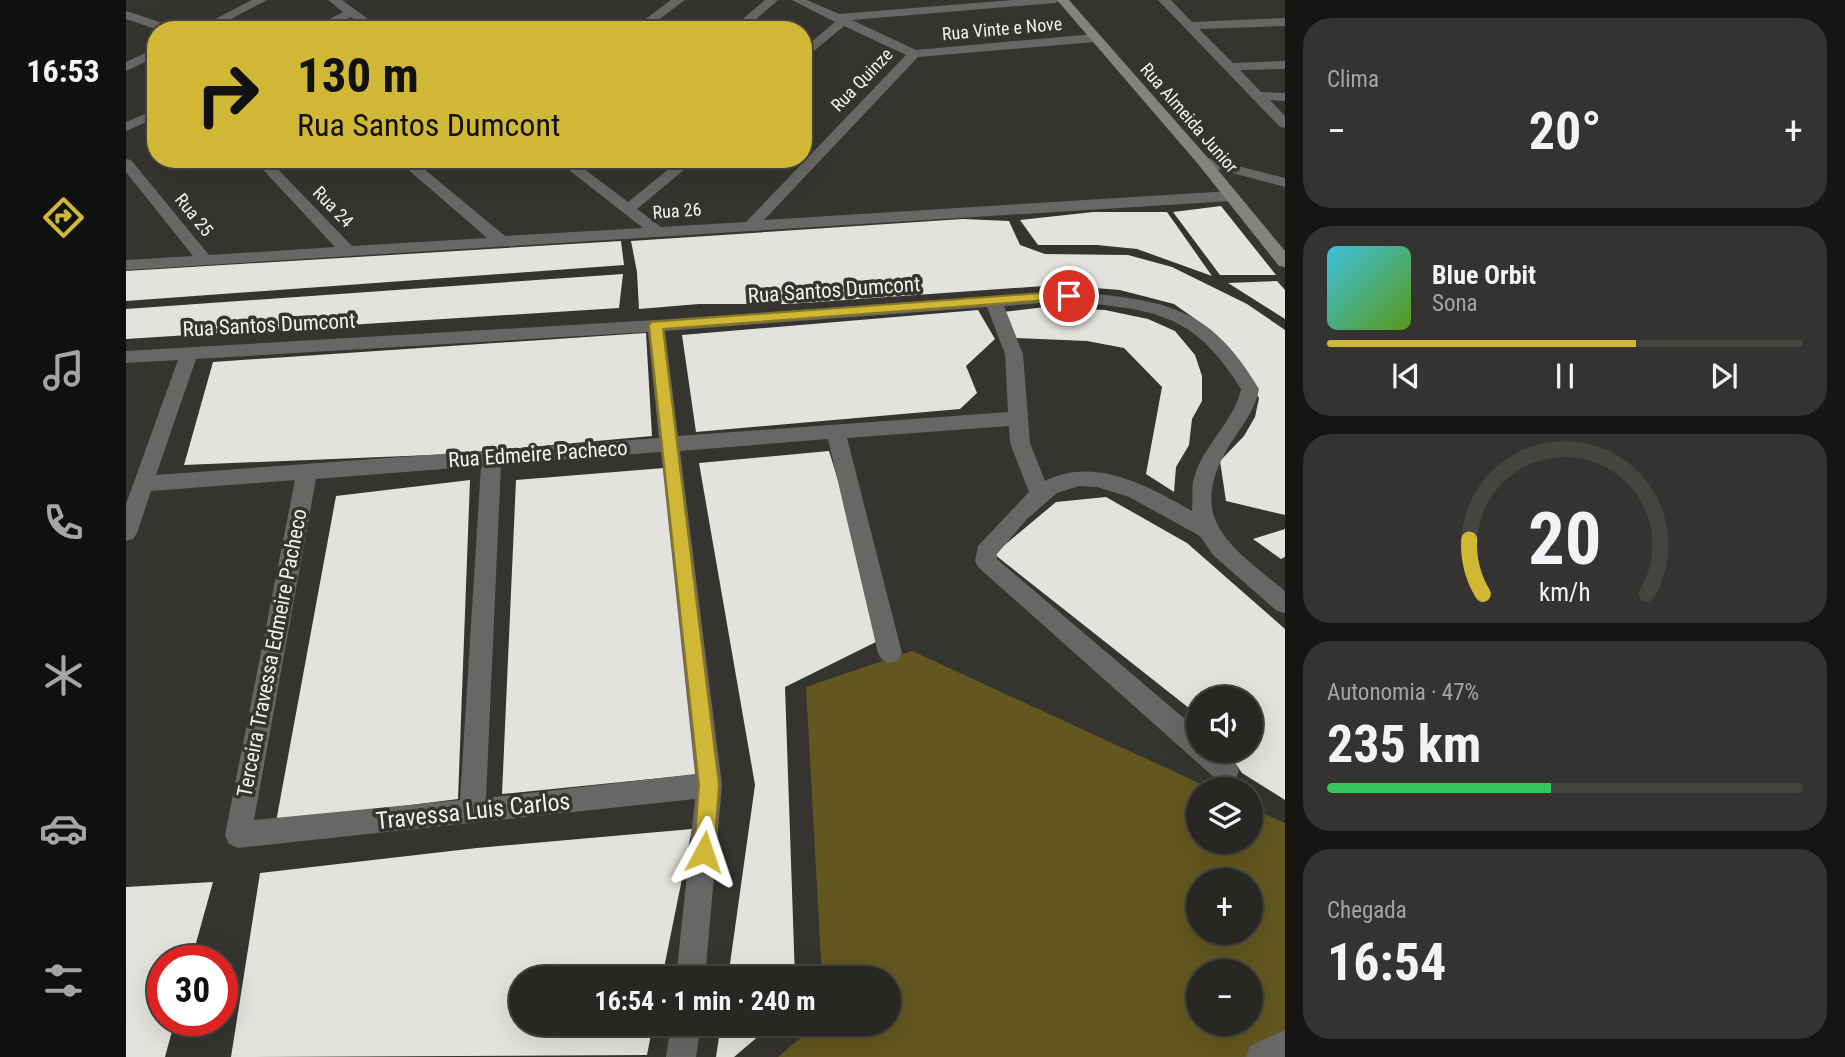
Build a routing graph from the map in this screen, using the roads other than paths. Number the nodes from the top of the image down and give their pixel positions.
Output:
1 (261, 0) edge
2 (334, 0) edge
3 (679, 0) edge
4 (772, 0) edge
5 (798, 0) edge
6 (1055, 0) edge
7 (1063, 0) edge
8 (1164, 0) edge
9 (352, 12) junction
10 (126, 15) edge
11 (840, 20) junction
12 (218, 21) edge
13 (333, 21) edge
14 (364, 21) edge
15 (650, 21) edge
16 (747, 21) edge
17 (147, 22) edge
18 (1285, 22) edge
19 (1190, 26) junction
20 (1094, 38) junction
21 (812, 47) edge
22 (914, 54) junction
23 (147, 56) edge
24 (1285, 65) edge
25 (126, 67) edge
26 (1229, 67) junction
27 (1257, 96) junction
28 (1285, 97) edge
29 (147, 117) edge
30 (1285, 124) edge
31 (126, 127) edge
32 (812, 161) edge
33 (1203, 161) junction
34 (126, 163) edge
35 (269, 168) edge
36 (414, 168) edge
37 (578, 168) edge
38 (679, 168) edge
39 (805, 168) edge
40 (1285, 183) edge
41 (1231, 196) junction
42 (629, 208) junction
43 (751, 225) junction
44 (658, 232) junction
45 (502, 242) junction
46 (349, 252) junction
47 (205, 260) junction
48 (1285, 262) edge
49 (126, 265) edge
50 (993, 301) junction
51 (656, 326) junction
52 (188, 353) junction
53 (126, 357) edge
54 (1018, 418) junction
55 (836, 432) junction
56 (668, 444) junction
57 (491, 457) junction
58 (307, 471) junction
59 (142, 484) junction
60 (1040, 495) junction
61 (1207, 530) junction
62 (126, 533) edge
63 (1285, 604) edge
64 (890, 653) dead end
65 (1186, 736) edge
66 (1217, 763) edge
67 (1226, 771) dead end
68 (709, 785) junction
69 (472, 812) junction
70 (238, 835) joint
71 (692, 966) edge
72 (684, 1036) edge
73 (1285, 1045) edge
74 (681, 1057) edge
75 (1261, 1057) edge

1 - 12 street
2 - 9 street
3 - 15 street
4 - 16 street
5 - 11 street
6 - 11 street
7 - 20 main road, Rua Almeida Junior
8 - 19 street
9 - 13 street
9 - 14 street
10 - 17 street
11 - 21 street
11 - 22 street
18 - 19 street
19 - 26 street
20 - 22 street, Rua Vinte e Nove
20 - 33 main road, Rua Almeida Junior
22 - 32 street, Rua Quinze
23 - 25 street
24 - 26 street
26 - 27 street
27 - 28 street
27 - 30 street
29 - 31 street
33 - 40 street
33 - 41 main road, Rua Almeida Junior
34 - 47 street, Rua 25
35 - 46 street, Rua 24
36 - 45 street
37 - 42 street
38 - 42 street
39 - 43 street, Rua Quinze
41 - 43 street, Rua 26
41 - 48 main road, Rua Almeida Junior
42 - 44 street
43 - 44 street, Rua 26
44 - 45 street, Rua 26
45 - 46 street, Rua 26
46 - 47 street, Rua 26
47 - 49 street, Rua 26
50 - 51 street, Rua Santos Dumcont
50 - 54 street
50 - 61 street, Rua Santos Dumcont
51 - 52 street, Rua Santos Dumcont
51 - 56 street
52 - 53 street, Rua Santos Dumcont
52 - 59 street
54 - 55 street, Rua Edmeire Pacheco
54 - 60 street
55 - 56 street, Rua Edmeire Pacheco
55 - 64 street
56 - 57 street, Rua Edmeire Pacheco
56 - 68 street
57 - 58 street, Rua Edmeire Pacheco
57 - 69 street
58 - 59 street, Rua Edmeire Pacheco
58 - 70 street, Terceira Travessa Edmeire Pacheco
59 - 62 street
60 - 61 street
60 - 65 street
61 - 63 street
66 - 67 street
68 - 69 street, Travessa Luis Carlos
68 - 71 street
69 - 70 street, Travessa Luis Carlos
72 - 74 street
73 - 75 street

